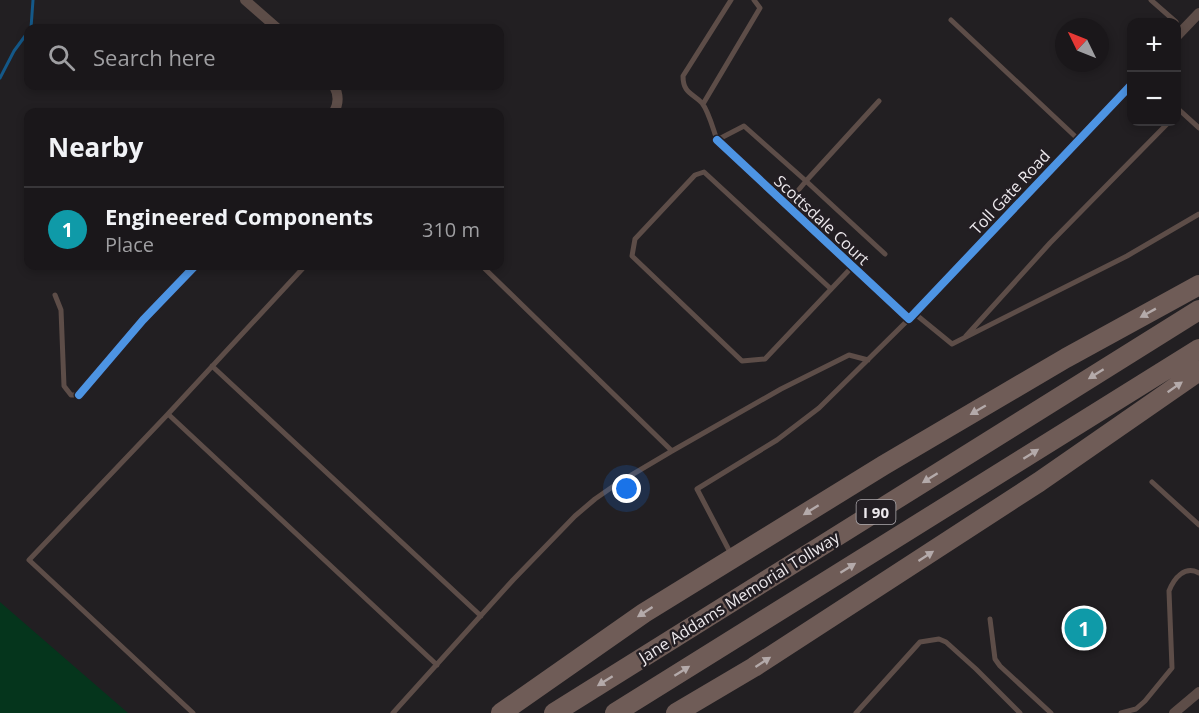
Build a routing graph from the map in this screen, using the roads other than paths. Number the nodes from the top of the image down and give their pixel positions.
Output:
1 (245, 0) edge
2 (731, 0) edge
3 (754, 0) edge
4 (1151, 0) edge
5 (1199, 13) edge
6 (1168, 18) edge
7 (951, 20) dead end
8 (272, 24) edge
9 (1181, 26) edge
10 (1127, 88) edge
11 (336, 90) edge
12 (879, 100) dead end
13 (703, 104) junction
14 (336, 108) edge
15 (1181, 113) edge
16 (1166, 126) edge
17 (1199, 128) edge
18 (717, 140) junction
19 (1079, 140) junction
20 (806, 181) junction
21 (786, 204) junction
22 (1199, 214) edge
23 (885, 255) dead end
24 (852, 267) junction
25 (191, 270) edge
26 (301, 270) edge
27 (486, 270) edge
28 (1199, 285) edge
29 (831, 290) junction
30 (55, 295) dead end
31 (1199, 310) edge
32 (911, 316) junction
33 (964, 338) junction
34 (1199, 349) edge
35 (868, 360) junction
36 (212, 366) junction
37 (1199, 371) edge
38 (79, 395) joint
39 (168, 414) junction
40 (672, 451) junction
41 (1152, 482) dead end
42 (1199, 525) edge
43 (733, 558) junction
44 (1199, 573) edge
45 (481, 616) junction
46 (990, 619) dead end
47 (437, 665) junction
48 (1199, 692) edge
49 (1138, 711) edge
50 (193, 713) edge
51 (393, 713) edge
52 (501, 713) edge
53 (554, 713) edge
54 (615, 713) edge
55 (676, 713) edge
56 (856, 713) edge
57 (1020, 713) edge
58 (1051, 713) edge
59 (1121, 713) edge
60 (1174, 713) edge

1 - 8 street
2 - 13 lane
3 - 13 lane
4 - 6 lane
5 - 9 street
7 - 19 lane
10 - 19 street, Toll Gate Road
11 - 14 street
12 - 20 lane
13 - 18 lane
15 - 17 lane
16 - 33 lane
18 - 20 lane
18 - 21 street, Scottsdale Court
19 - 32 street, Toll Gate Road
20 - 21 lane
20 - 23 lane
21 - 24 street, Scottsdale Court
22 - 33 lane
24 - 29 lane
24 - 32 street, Scottsdale Court
25 - 38 street
26 - 36 lane
27 - 40 lane
28 -> 43 highway
29 - 29 lane
30 - 38 lane
31 -> 53 highway, Jane Addams Memorial Tollway / I 90
32 - 33 lane
32 - 35 lane, Toll Gate Road
54 -> 34 highway, Jane Addams Memorial Tollway / I 90
35 - 40 lane
35 - 43 lane, Toll Gate Road
36 - 39 lane
36 - 45 lane
55 -> 37 highway
39 - 47 lane
39 - 50 lane
40 - 45 lane
41 - 42 lane
43 -> 52 highway
44 - 49 lane
45 - 47 lane
46 - 58 lane
47 - 51 lane
48 - 60 street
49 - 59 lane
56 - 57 lane

